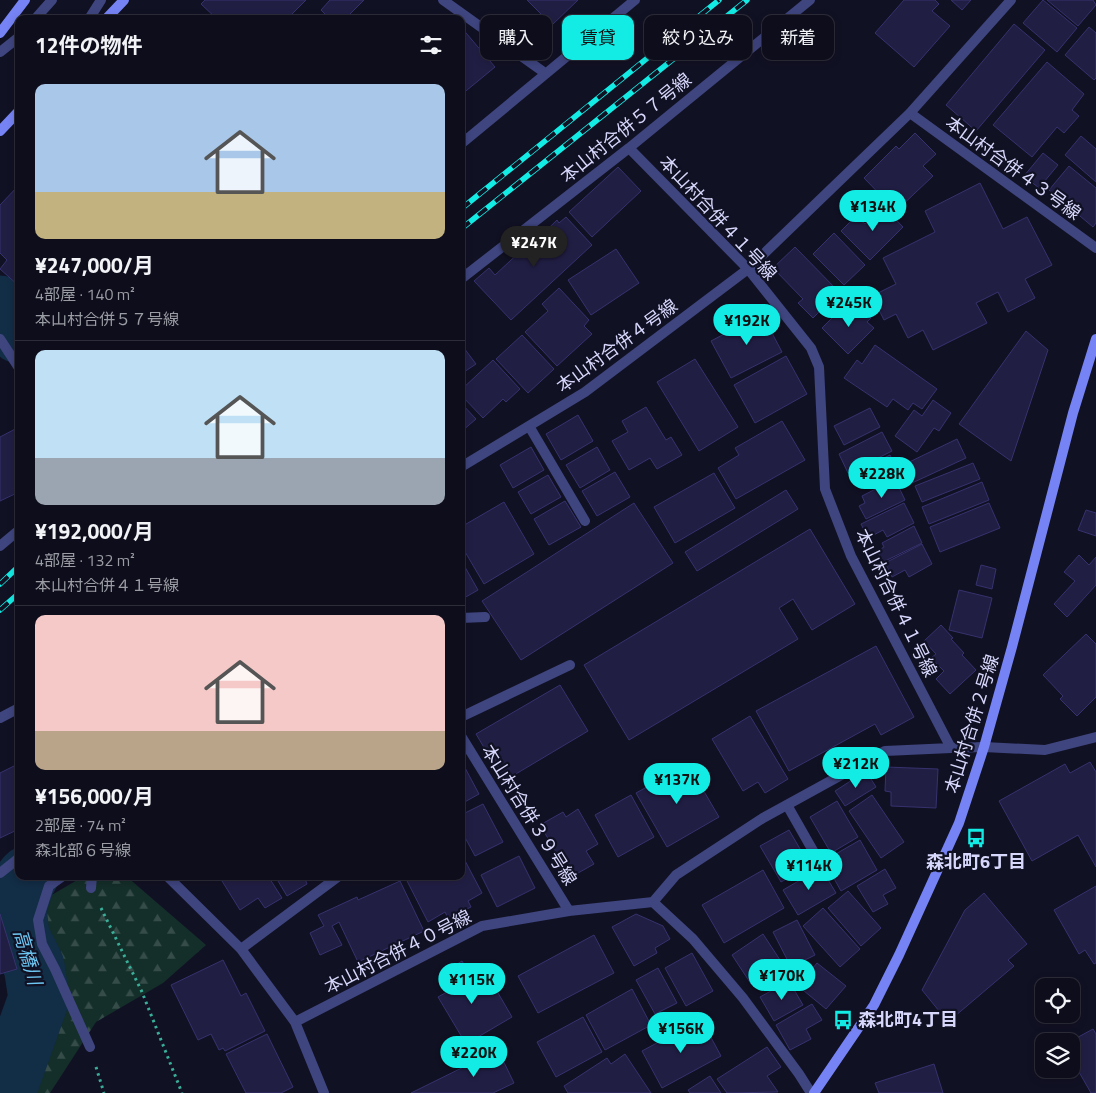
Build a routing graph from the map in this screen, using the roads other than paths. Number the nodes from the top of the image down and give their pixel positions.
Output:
1 (25, 0) edge
2 (52, 0) edge
3 (101, 0) edge
4 (124, 0) edge
5 (443, 0) edge
6 (635, 0) edge
7 (810, 0) edge
8 (1011, 0) edge
9 (39, 15) edge
10 (92, 15) edge
11 (110, 15) edge
12 (464, 15) edge
13 (465, 16) edge
14 (0, 32) edge
15 (15, 40) edge
16 (0, 52) edge
17 (545, 73) junction
18 (910, 113) junction
19 (15, 115) edge
20 (0, 131) edge
21 (465, 141) edge
22 (628, 148) junction
23 (1096, 248) edge
24 (748, 269) junction
25 (465, 276) edge
26 (0, 339) edge
27 (1096, 339) edge
28 (15, 362) edge
29 (529, 426) junction
30 (465, 465) edge
31 (585, 521) dead end
32 (15, 533) edge
33 (0, 546) edge
34 (485, 617) dead end
35 (465, 618) edge
36 (570, 665) dead end
37 (15, 710) edge
38 (465, 715) edge
39 (0, 718) edge
40 (1096, 737) edge
41 (465, 742) edge
42 (984, 747) junction
43 (951, 748) junction
44 (787, 805) junction
45 (15, 861) edge
46 (820, 863) dead end
47 (0, 872) edge
48 (57, 880) edge
49 (92, 880) edge
50 (171, 880) edge
51 (333, 880) edge
52 (91, 888) road end
53 (653, 902) junction
54 (569, 911) junction
55 (241, 949) junction
56 (295, 1022) junction
57 (90, 1048) dead end
58 (324, 1093) edge
59 (812, 1093) edge

1 - 14 street
2 - 9 street
3 - 10 street
4 - 11 street
5 - 12 street
6 - 17 street
7 - 22 street, 本山村合併５７号線
8 - 18 street, 本山村合併４号線
13 - 17 street
15 - 16 street
17 - 21 street
18 - 23 street, 本山村合併４３号線
18 - 24 street, 本山村合併４号線
19 - 20 street
22 - 24 street, 本山村合併４１号線
22 - 25 street, 本山村合併５７号線
24 - 29 street, 本山村合併４号線
24 - 43 street, 本山村合併４１号線
26 - 28 street
27 - 42 street, 本山村合併２号線
29 - 30 street, 本山村合併４号線
29 - 31 street
32 - 33 street
34 - 35 street
36 - 38 street
37 - 39 street
40 - 42 street
41 - 54 street, 本山村合併３９号線
42 - 43 street
42 - 59 street, 本山村合併２号線
43 - 44 street
44 - 46 street
44 - 53 street
45 - 47 street
48 - 57 street
49 - 52 street
50 - 55 street
51 - 55 street
53 - 54 street, 本山村合併４０号線
53 - 59 street
54 - 56 street, 本山村合併４０号線
55 - 56 street
56 - 58 street

